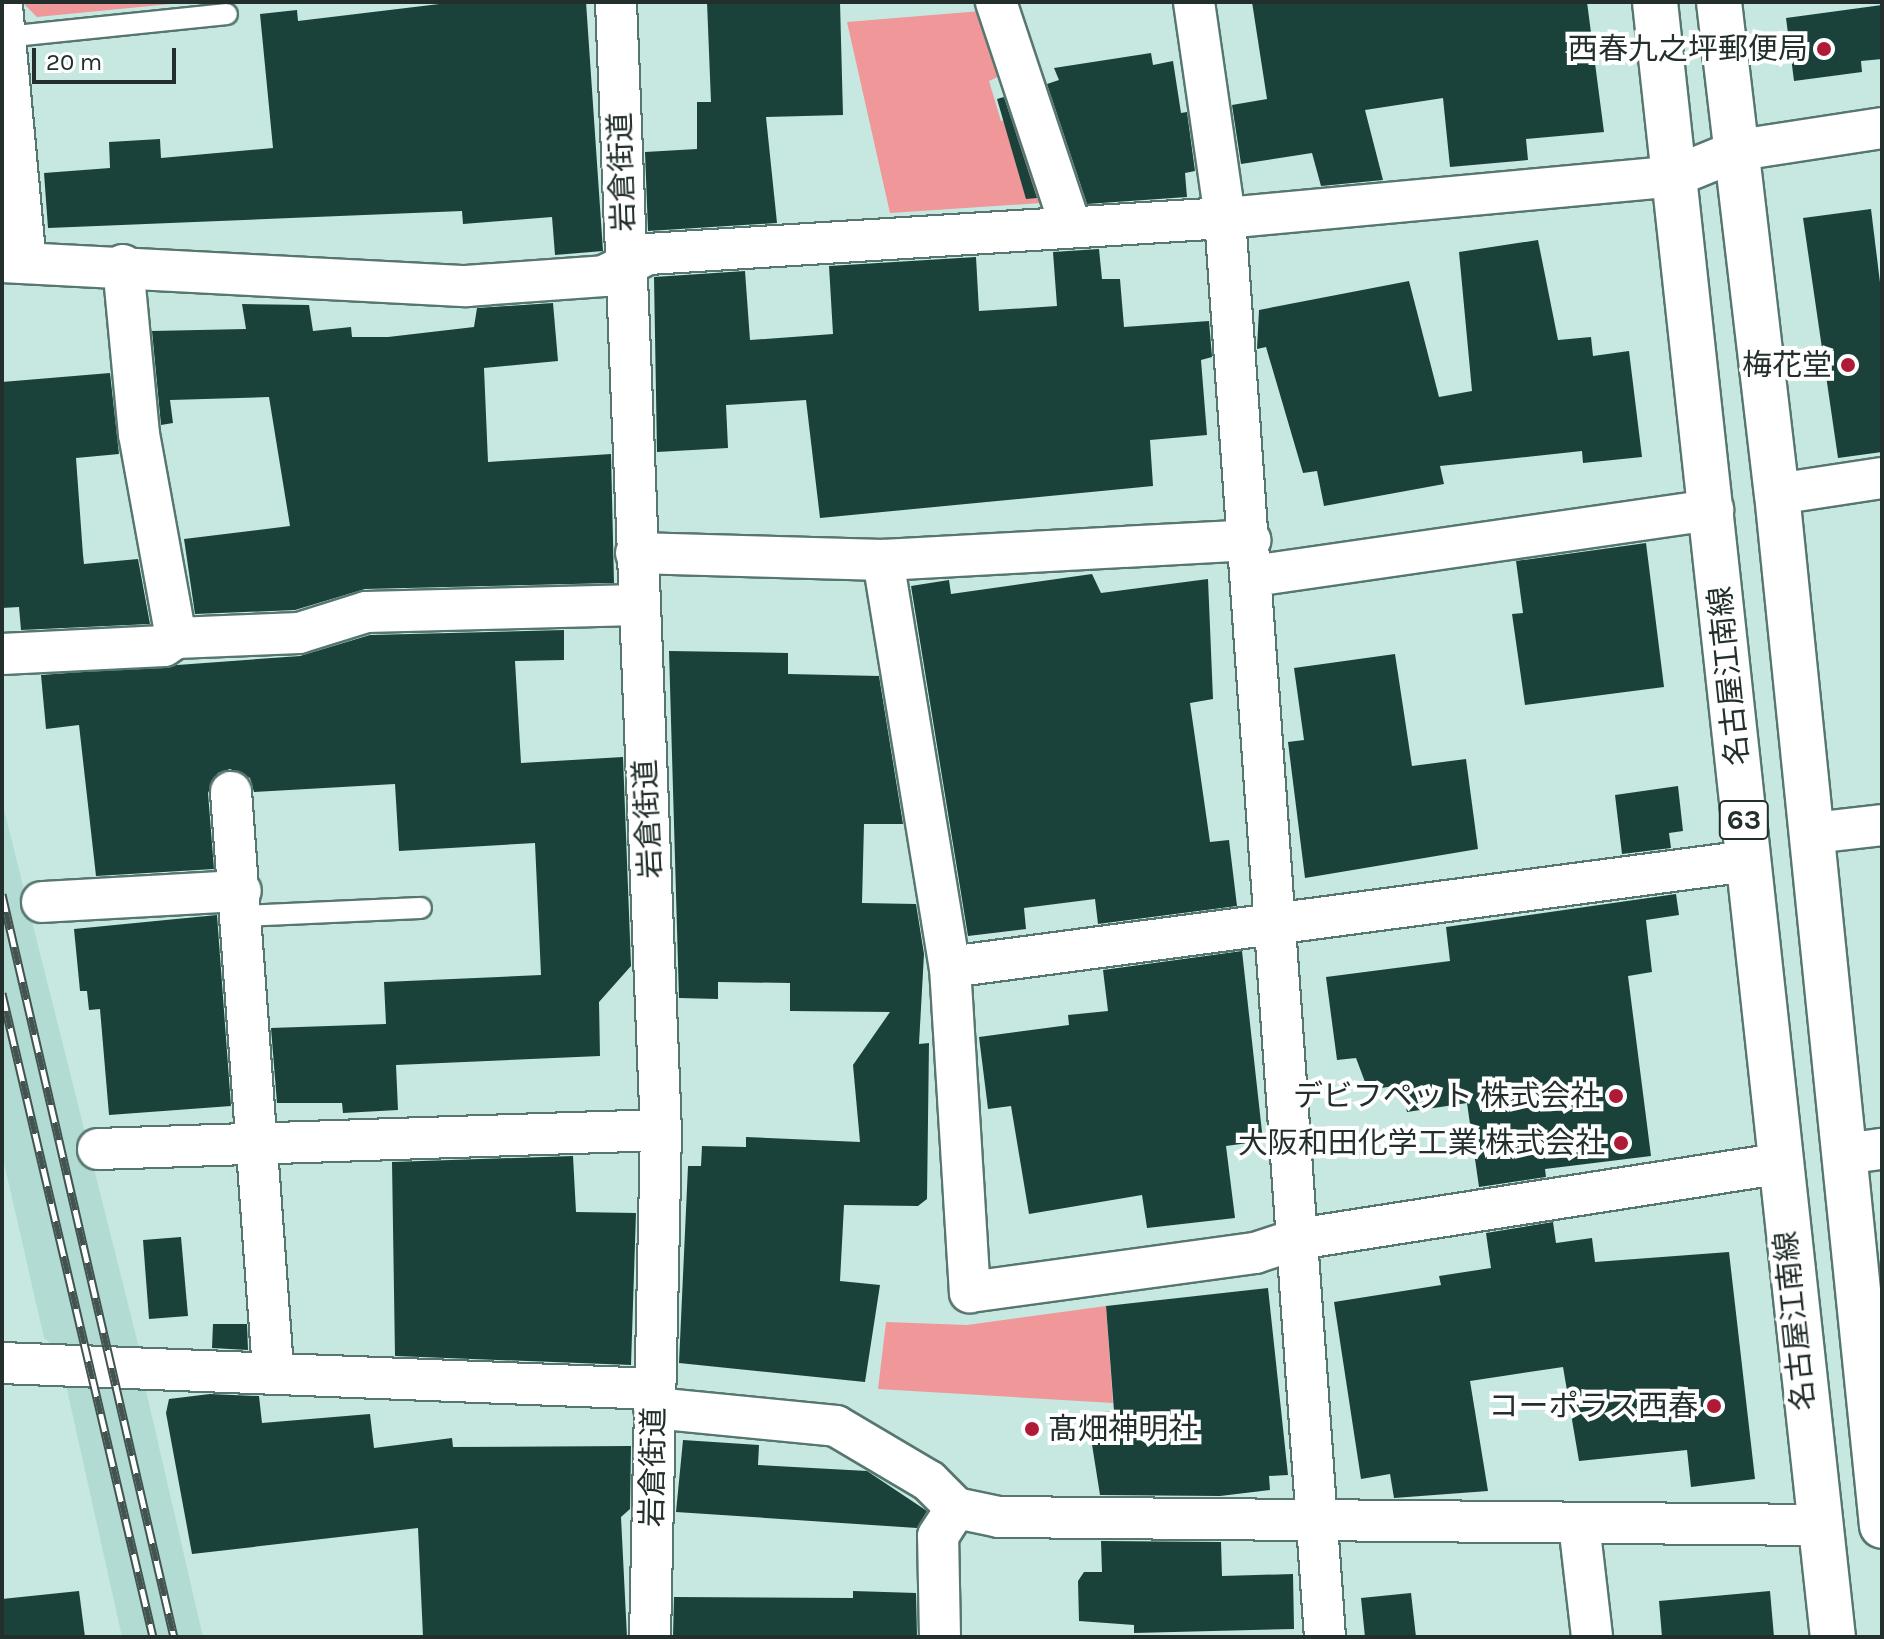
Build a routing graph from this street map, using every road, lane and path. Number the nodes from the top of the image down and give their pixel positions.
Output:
1 (616, 2) edge
2 (996, 2) edge
3 (1194, 2) edge
4 (1655, 2) edge
5 (1719, 2) edge
6 (227, 14) dead end
7 (3, 22) edge
8 (1882, 128) edge
9 (1739, 150) junction
10 (1675, 176) junction
11 (1225, 218) junction
12 (1070, 224) junction
13 (14, 262) edge
14 (625, 264) junction
15 (123, 265) junction
16 (1882, 478) edge
17 (1777, 494) junction
18 (1713, 510) junction
19 (636, 553) junction
20 (1251, 558) junction
21 (883, 560) junction
22 (637, 605) junction
23 (176, 638) junction
24 (2, 654) edge
25 (231, 792) dead end
26 (1882, 825) edge
27 (1812, 833) junction
28 (1748, 861) junction
29 (42, 902) dead end
30 (241, 904) junction
31 (421, 908) dead end
32 (1275, 924) junction
33 (950, 967) junction
34 (661, 1130) junction
35 (255, 1141) junction
36 (98, 1149) dead end
37 (1864, 1152) edge
38 (1777, 1164) junction
39 (1298, 1239) junction
40 (2, 1363) edge
41 (273, 1370) junction
42 (654, 1399) junction
43 (956, 1508) junction
44 (1315, 1519) junction
45 (1882, 1519) edge
46 (1579, 1524) junction
47 (1818, 1525) junction
48 (650, 1637) edge
49 (940, 1637) edge
50 (1325, 1637) edge
51 (1592, 1637) edge
52 (1833, 1637) edge

1 - 14 street, 岩倉街道
2 - 12 street
3 - 11 street
4 - 10 main road, 名古屋江南線 / 63
5 - 9 main road, 63
6 - 7 lane
7 - 13 street
8 - 9 street
9 - 10 street
9 - 17 main road, 63
10 - 11 street
10 - 18 main road, 名古屋江南線 / 63
11 - 12 street
11 - 20 street
12 - 14 street
13 - 15 street
14 - 15 street
14 - 19 street, 岩倉街道
15 - 23 street
16 - 17 street
17 - 27 main road, 63
18 - 20 street
18 - 28 main road, 名古屋江南線 / 63
19 - 21 street
19 - 22 street, 岩倉街道
20 - 21 street
20 - 32 street
21 - 33 street
22 - 23 street
22 - 34 street, 岩倉街道
23 - 24 street
25 - 30 street
26 - 27 street
27 - 37 main road, 63
28 - 32 street
28 - 38 main road, 名古屋江南線 / 63
29 - 30 street
30 - 31 lane
30 - 35 street
32 - 33 street
32 - 39 street
33 - 39 street
34 - 35 street
34 - 42 street, 岩倉街道
35 - 36 street
35 - 41 street
37 - 45 main road, 63
38 - 39 street
38 - 47 main road, 名古屋江南線 / 63
39 - 44 street
40 - 41 street
41 - 42 street
42 - 43 street
42 - 48 street, 岩倉街道
43 - 44 street
43 - 49 street
44 - 46 street
44 - 50 street
46 - 47 street
46 - 51 street
47 - 52 main road, 名古屋江南線 / 63

